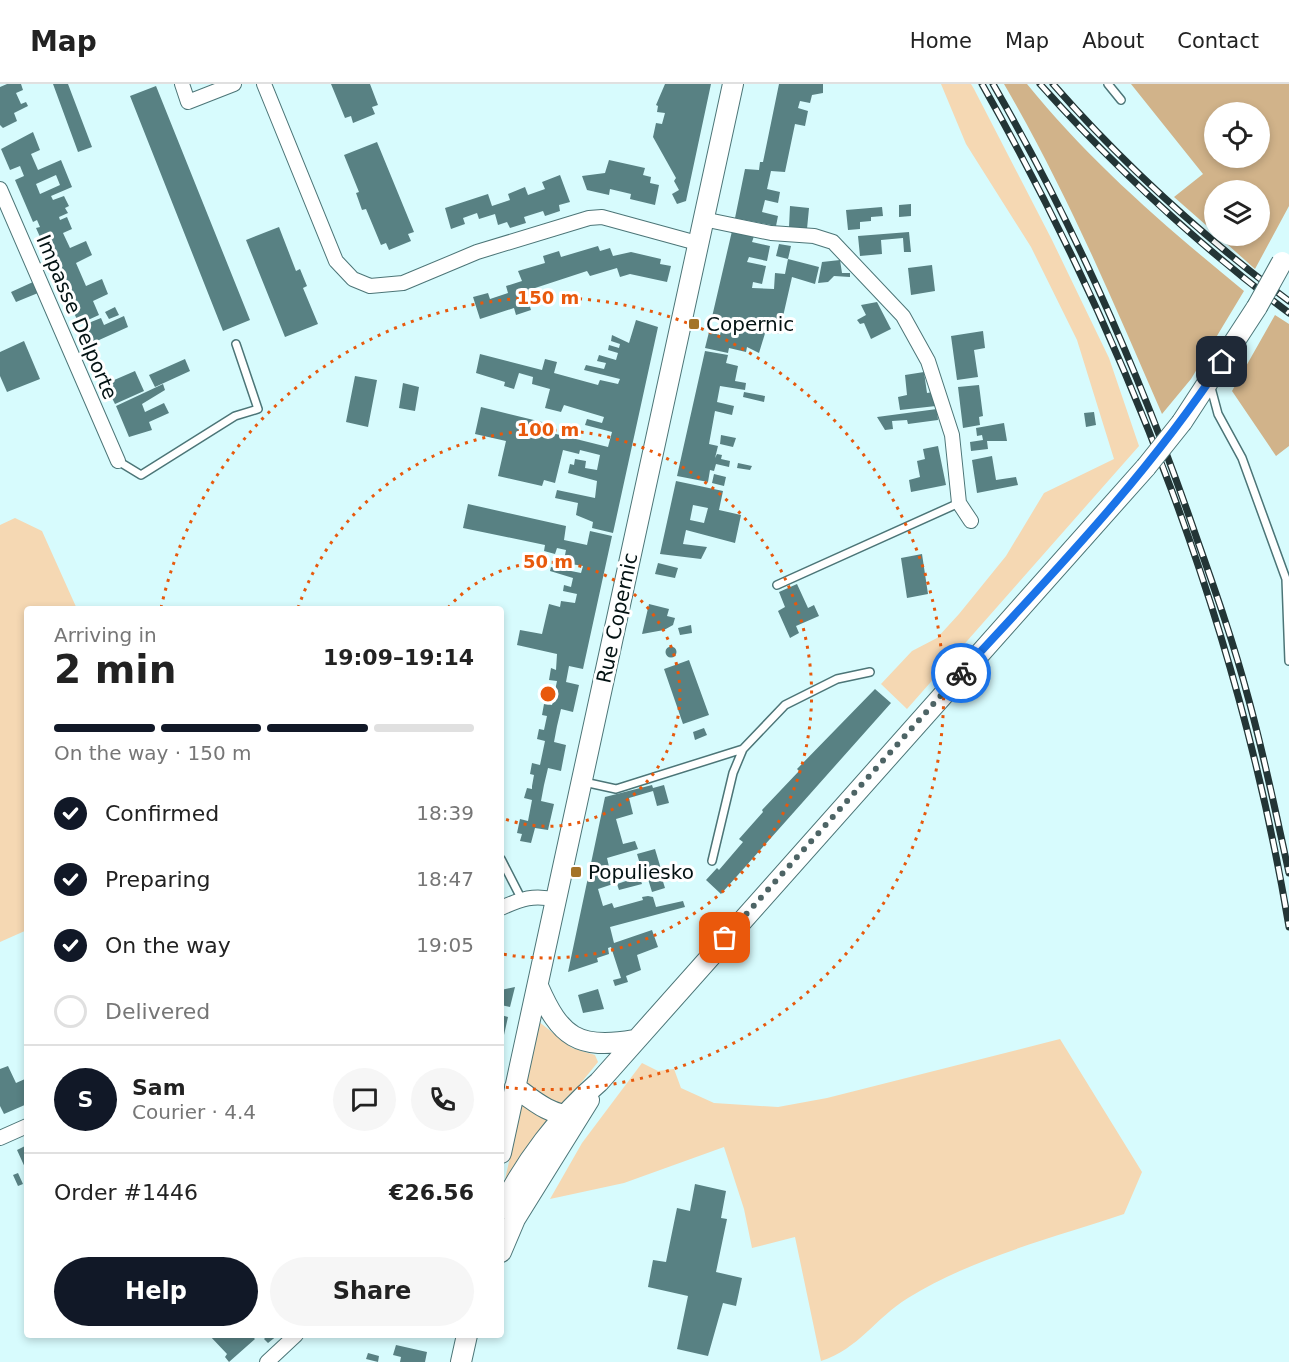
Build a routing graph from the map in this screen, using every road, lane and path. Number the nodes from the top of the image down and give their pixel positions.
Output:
1 (182, 84) edge
2 (234, 84) edge
3 (264, 84) edge
4 (733, 84) edge
5 (1108, 84) edge
6 (1121, 100) dead end
7 (0, 189) edge
8 (703, 219) junction
9 (698, 243) junction
10 (1286, 256) edge
11 (236, 344) dead end
12 (1209, 382) junction
13 (118, 461) joint
14 (959, 503) junction
15 (970, 521) dead end
16 (777, 585) dead end
17 (1289, 661) edge
18 (870, 672) dead end
19 (742, 749) junction
20 (582, 782) junction
21 (712, 861) dead end
22 (504, 865) edge
23 (521, 898) junction
24 (556, 900) junction
25 (504, 906) edge
26 (537, 986) junction
27 (634, 1040) junction
28 (515, 1086) junction
29 (571, 1116) junction
30 (24, 1127) edge
31 (504, 1129) edge
32 (0, 1138) edge
33 (504, 1204) edge
34 (504, 1245) edge
35 (293, 1338) edge
36 (466, 1338) edge
37 (267, 1362) edge
38 (460, 1362) edge

1 - 2 street
3 - 9 street
4 - 8 main road, Rue Copernic
5 - 6 lane
7 - 13 street, Impasse Delporte
8 - 9 main road, Rue Copernic
8 - 14 street
9 - 20 main road, Rue Copernic
10 - 12 main road, bridge
11 - 13 lane
12 - 17 lane
12 - 27 main road, bridge
14 - 15 street
14 - 16 lane
18 - 19 lane
19 - 20 lane
19 - 21 lane
20 - 24 main road, Rue Copernic
22 - 23 lane
23 - 24 street
23 - 25 street
24 - 26 main road, Rue Copernic
26 - 27 main road
26 - 28 main road, Rue Copernic
27 - 29 main road
28 - 29 main road
28 - 31 main road, Rue Copernic
29 - 33 main road
29 - 34 main road
30 - 32 street
35 - 37 street
36 - 38 main road

